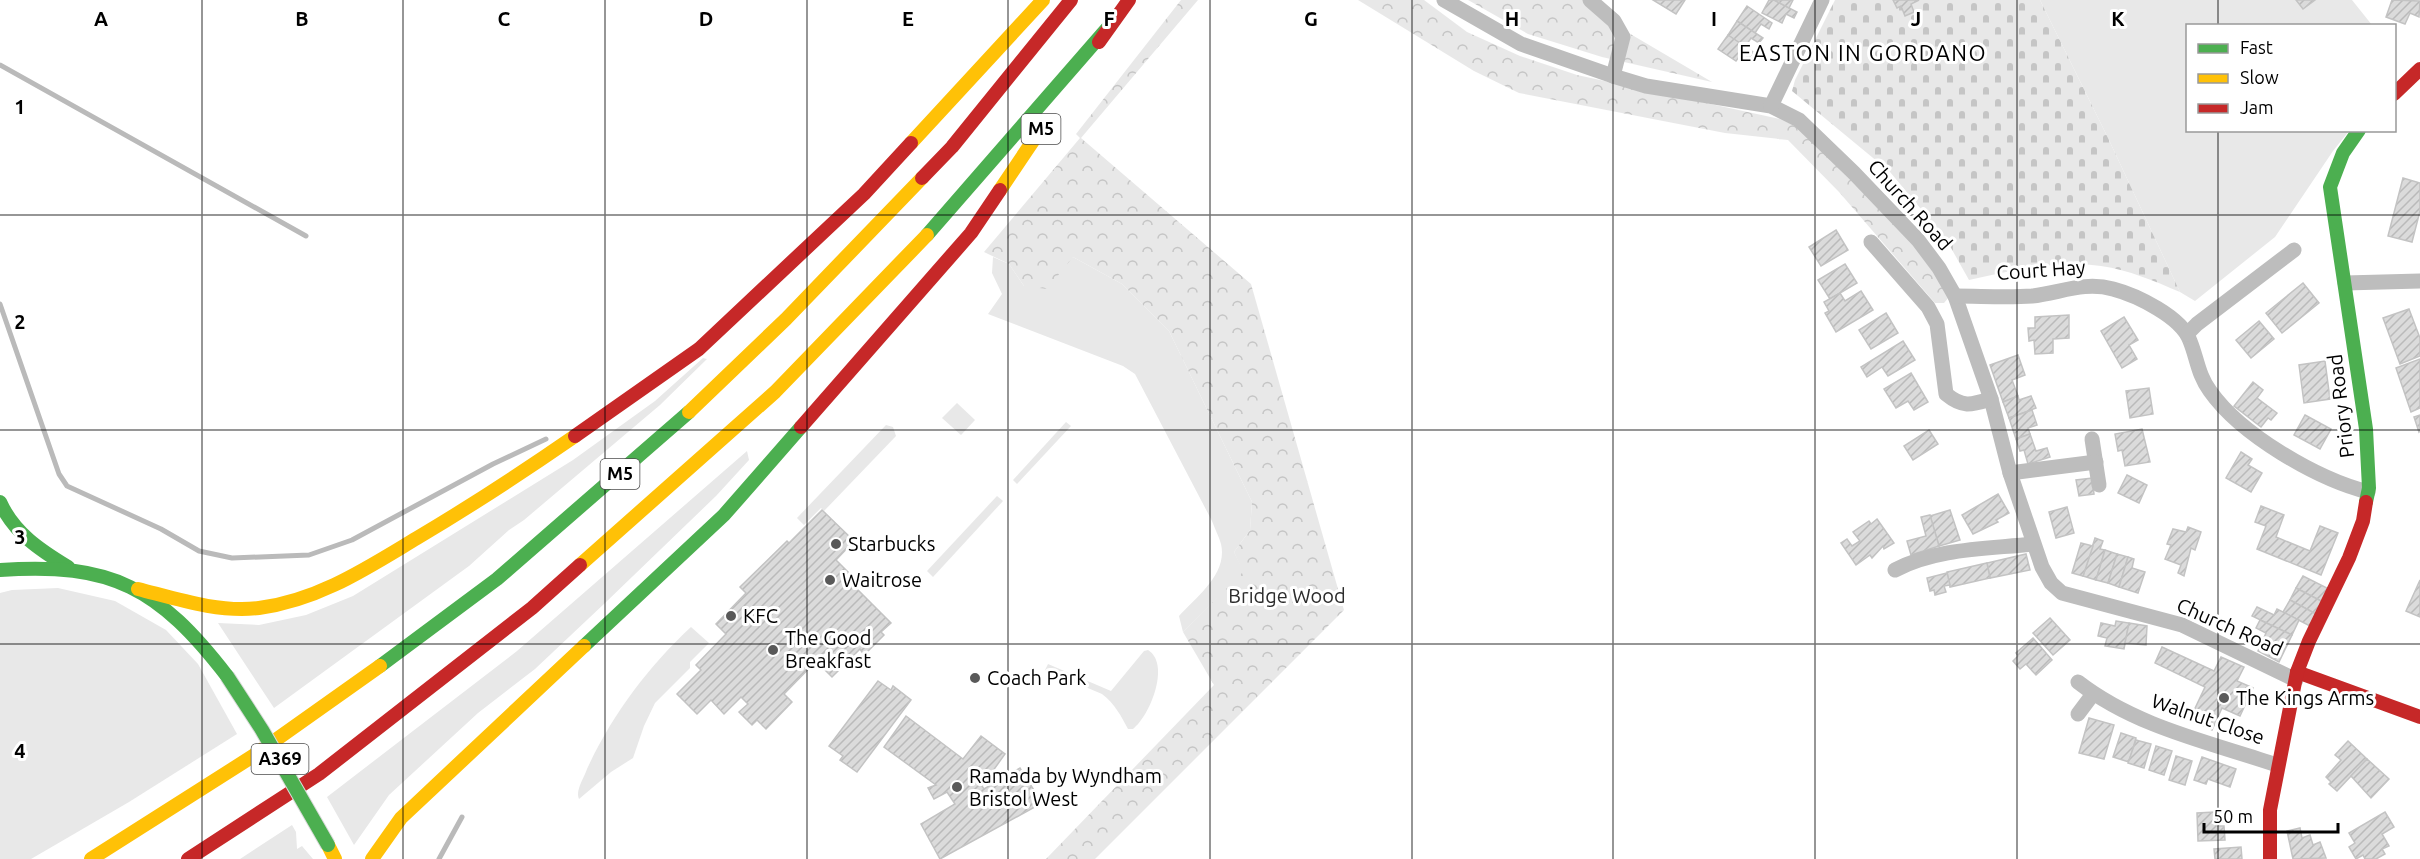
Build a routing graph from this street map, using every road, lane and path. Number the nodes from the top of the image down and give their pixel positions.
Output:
1 (1043, 0) edge
2 (1071, 0) edge
3 (1130, 0) edge
4 (1444, 0) edge
5 (1590, 0) edge
6 (1822, 0) edge
7 (1110, 25) junction
8 (2420, 69) edge
9 (1613, 76) junction
10 (2396, 92) edge
11 (1771, 106) junction
12 (2358, 132) edge
13 (2294, 250) dead end
14 (1872, 251) dead end
15 (2420, 281) edge
16 (2345, 283) junction
17 (1955, 296) junction
18 (2187, 334) junction
19 (1991, 399) junction
20 (2092, 440) dead end
21 (2096, 462) junction
22 (2010, 473) junction
23 (2099, 485) dead end
24 (2368, 492) junction
25 (0, 502) edge
26 (2033, 544) junction
27 (68, 567) junction
28 (0, 570) edge
29 (1895, 570) dead end
30 (138, 589) junction
31 (2297, 676) junction
32 (2078, 682) dead end
33 (2093, 694) junction
34 (2078, 714) dead end
35 (2420, 717) edge
36 (2277, 765) junction
37 (91, 859) edge
38 (188, 859) edge
39 (335, 859) edge
40 (372, 859) edge
41 (2270, 859) edge

1 - 30 main road
2 - 37 main road, M5
3 - 7 main road, M5
4 - 9 street, Church Road
5 - 9 street
6 - 11 street
7 - 38 main road, M5
7 - 40 main road, M5
8 - 10 main road
9 - 11 street, Church Road
11 - 17 street, Church Road
12 - 16 main road, Priory Road
13 - 18 street
14 - 19 street
15 - 16 street
16 - 24 main road, Priory Road
17 - 18 street, Court Hay
17 - 19 street, Church Road
18 - 24 street, Court Hay
19 - 22 street, Church Road
20 - 21 street
21 - 22 street
21 - 23 street
22 - 26 street, Church Road
24 - 31 main road, Priory Road
25 - 27 main road
26 - 29 street
26 - 31 street, Church Road
27 - 28 main road, A369
27 - 30 main road, A369
30 - 39 main road, A369, bridge
31 - 35 main road
31 - 36 main road, Priory Road
32 - 33 street, Walnut Close
33 - 34 street
33 - 36 street, Walnut Close
36 - 41 main road, Priory Road

